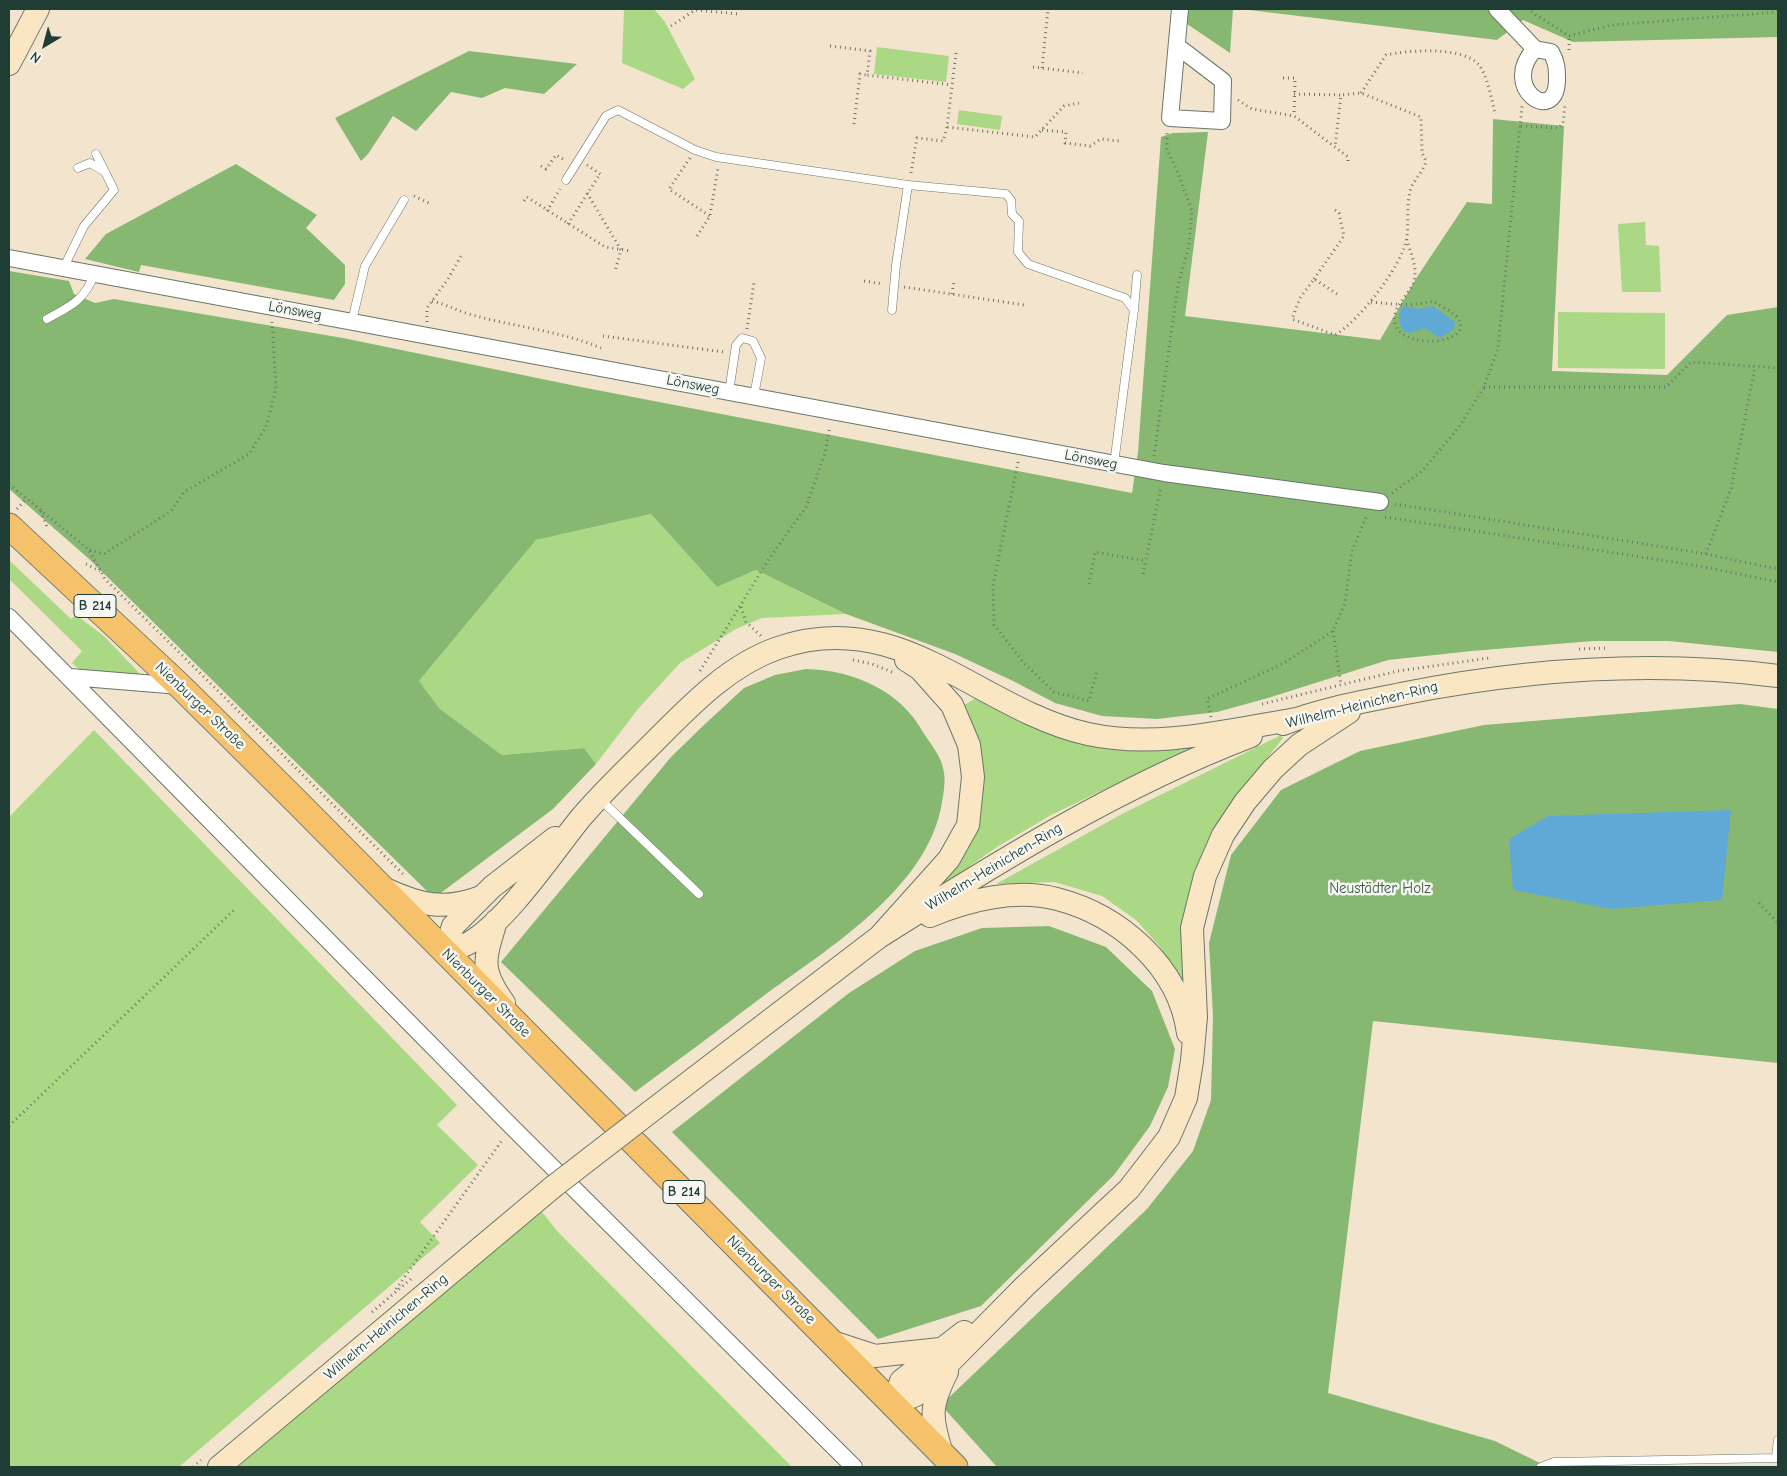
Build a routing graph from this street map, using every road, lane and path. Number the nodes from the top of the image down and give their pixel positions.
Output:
1 (22, 9) edge
2 (38, 9) edge
3 (1048, 9) edge
4 (1180, 9) edge
5 (1497, 9) edge
6 (1527, 9) edge
7 (1778, 12) edge
8 (740, 14) dead end
9 (671, 26) dead end
10 (9, 35) edge
11 (830, 46) dead end
12 (1177, 46) junction
13 (1535, 50) dead end
14 (956, 53) dead end
15 (9, 64) edge
16 (1033, 67) dead end
17 (1042, 68) junction
18 (1082, 73) dead end
19 (867, 75) junction
20 (1283, 78) dead end
21 (952, 85) junction
22 (1223, 91) junction
23 (1361, 93) junction
24 (1294, 94) junction
25 (1340, 95) junction
26 (1522, 101) dead end
27 (1080, 103) dead end
28 (1496, 113) dead end
29 (1294, 116) junction
30 (1170, 118) junction
31 (854, 124) dead end
32 (947, 127) junction
33 (1042, 130) junction
34 (1119, 142) dead end
35 (1335, 148) junction
36 (695, 150) junction
37 (96, 154) dead end
38 (720, 158) junction
39 (577, 163) junction
40 (1348, 164) dead end
41 (541, 166) dead end
42 (78, 168) dead end
43 (105, 172) junction
44 (903, 172) dead end
45 (566, 180) joint
46 (908, 185) junction
47 (587, 193) junction
48 (404, 200) joint
49 (524, 202) dead end
50 (431, 204) dead end
51 (547, 210) junction
52 (1335, 210) dead end
53 (710, 216) junction
54 (568, 224) junction
55 (697, 236) dead end
56 (1407, 239) junction
57 (620, 250) junction
58 (631, 251) dead end
59 (460, 256) dead end
60 (9, 258) edge
61 (63, 269) junction
62 (616, 271) dead end
63 (94, 275) junction
64 (1137, 275) dead end
65 (1314, 278) junction
66 (864, 281) dead end
67 (954, 281) dead end
68 (754, 282) dead end
69 (894, 286) junction
70 (952, 294) junction
71 (1337, 294) dead end
72 (432, 301) junction
73 (1371, 302) junction
74 (1400, 304) junction
75 (1024, 305) dead end
76 (273, 307) junction
77 (892, 310) dead end
78 (1134, 310) junction
79 (47, 319) dead end
80 (352, 321) junction
81 (424, 335) junction
82 (603, 336) dead end
83 (746, 340) junction
84 (601, 348) dead end
85 (735, 353) junction
86 (1755, 366) junction
87 (1778, 368) edge
88 (1484, 386) junction
89 (729, 392) junction
90 (754, 396) junction
91 (832, 411) junction
92 (1021, 446) junction
93 (1114, 464) junction
94 (1158, 472) junction
95 (9, 484) edge
96 (1380, 502) junction
97 (41, 510) junction
98 (9, 526) edge
99 (47, 527) dead end
100 (89, 550) junction
101 (1706, 554) junction
102 (1146, 562) junction
103 (86, 564) dead end
104 (1778, 569) edge
105 (101, 571) junction
106 (1143, 574) dead end
107 (1778, 582) edge
108 (1089, 584) dead end
109 (740, 607) junction
110 (9, 617) edge
111 (1333, 631) junction
112 (763, 638) dead end
113 (857, 639) junction
114 (843, 658) dead end
115 (1096, 670) dead end
116 (1398, 671) dead end
117 (897, 674) dead end
118 (1778, 676) edge
119 (70, 677) junction
120 (696, 677) dead end
121 (1341, 685) junction
122 (180, 686) junction
123 (1367, 701) junction
124 (1259, 705) dead end
125 (1221, 715) dead end
126 (1211, 717) junction
127 (1202, 719) dead end
128 (1296, 719) junction
129 (599, 798) junction
130 (580, 818) junction
131 (408, 878) dead end
132 (383, 889) junction
133 (699, 894) dead end
134 (482, 897) junction
135 (1759, 903) dead end
136 (234, 909) dead end
137 (496, 920) junction
138 (1778, 923) edge
139 (879, 937) junction
140 (446, 952) junction
141 (526, 1033) junction
142 (1192, 1061) junction
143 (9, 1126) edge
144 (512, 1127) junction
145 (393, 1293) dead end
146 (832, 1342) junction
147 (947, 1355) junction
148 (894, 1404) junction
149 (1778, 1440) edge
150 (1777, 1458) edge
151 (949, 1460) edge
152 (219, 1467) edge
153 (854, 1467) edge
154 (1541, 1467) edge

1 - 10 main road
2 - 15 main road
3 - 17 path
4 - 12 street
5 - 13 street
6 - 7 path
8 - 9 path
11 - 19 path
12 - 22 street
12 - 30 street
14 - 21 path
16 - 17 path
17 - 18 path
19 - 21 path
19 - 31 path
20 - 24 path
21 - 32 path
22 - 29 path
22 - 30 street
23 - 25 path
23 - 28 path
23 - 56 path
24 - 25 path
24 - 29 path
25 - 35 path
26 - 88 path
27 - 33 path
29 - 35 path
30 - 94 path
32 - 33 path
32 - 44 path
33 - 34 path
35 - 40 path
36 - 38 lane
36 - 39 lane
36 - 53 path
37 - 43 lane
38 - 46 lane
38 - 53 path
39 - 41 path
39 - 45 lane
39 - 47 path
42 - 43 lane
43 - 61 lane
45 - 51 path
46 - 69 lane
46 - 78 lane
47 - 54 path
47 - 57 path
48 - 50 path
48 - 80 lane
49 - 51 path
51 - 54 path
52 - 65 path
53 - 55 path
54 - 57 path
56 - 73 path
56 - 74 path
57 - 58 path
57 - 62 path
59 - 72 path
60 - 61 street, Lönsweg
61 - 63 street, Lönsweg
63 - 76 street, Lönsweg
63 - 79 lane
64 - 78 lane
65 - 71 path
65 - 73 path
66 - 69 path
67 - 70 path
68 - 83 path
69 - 70 path
69 - 77 lane
70 - 75 path
72 - 81 path
72 - 84 path
73 - 74 path
74 - 74 path
76 - 80 street, Lönsweg
76 - 100 path
78 - 93 lane
80 - 81 street, Lönsweg
81 - 89 street, Lönsweg
82 - 85 path
83 - 85 lane
83 - 90 lane
85 - 89 lane
86 - 87 path
86 - 88 path
86 - 101 path
88 - 96 path
89 - 90 street, Lönsweg
90 - 91 street, Lönsweg
91 - 92 street, Lönsweg
91 - 109 path
92 - 93 street, Lönsweg
92 - 115 path
93 - 94 street, Lönsweg
94 - 96 street, Lönsweg
94 - 102 path
95 - 97 path
96 - 101 path
97 - 99 path
97 - 100 path
98 - 122 main road, Nienburger Straße / B 214
100 - 105 path
101 - 104 path
102 - 106 path
102 - 108 path
103 - 105 path
105 - 131 path
107 - 111 path
109 - 112 path
109 - 120 path
110 - 119 street
111 - 121 path
111 - 126 path
113 - 128 main road
113 - 129 main road
113 - 139 main road
114 - 117 path
116 - 121 path
118 - 123 main road, Wilhelm-Heinichen-Ring
119 - 122 street
119 - 144 street
121 - 124 path
122 - 132 main road, Nienburger Straße / B 214
123 - 128 main road, Wilhelm-Heinichen-Ring
123 - 142 main road
125 - 126 path
126 - 127 path
128 - 139 main road, Wilhelm-Heinichen-Ring
129 - 130 main road
129 - 133 lane
130 - 134 main road
130 - 137 main road
132 - 134 main road
132 - 140 main road, Nienburger Straße / B 214
134 - 140 main road
135 - 138 path
136 - 143 path
137 - 140 main road
137 - 141 main road
139 - 142 main road
139 - 152 main road, Wilhelm-Heinichen-Ring, bridge
140 - 141 main road, Nienburger Straße / B 214
141 - 146 main road, Nienburger Straße / B 214
142 - 147 main road
144 - 145 path
144 - 153 street
146 - 147 main road
146 - 148 main road, Nienburger Straße / B 214
147 - 148 main road
147 - 151 main road
148 - 151 main road, Nienburger Straße / B 214
149 - 150 lane
150 - 154 lane

